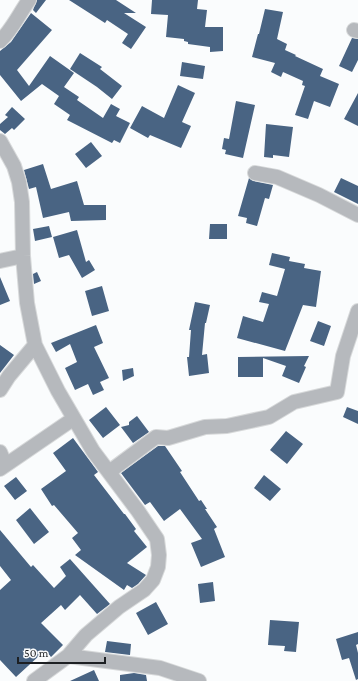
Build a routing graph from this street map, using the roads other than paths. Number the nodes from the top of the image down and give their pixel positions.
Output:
1 (29, 0) edge
2 (0, 41) edge
3 (0, 141) edge
4 (256, 173) dead end
5 (358, 215) edge
6 (23, 256) junction
7 (0, 261) edge
8 (358, 311) edge
9 (35, 345) junction
10 (0, 390) edge
11 (73, 419) junction
12 (2, 461) edge
13 (109, 472) junction
14 (68, 656) junction
15 (34, 681) edge
16 (199, 681) edge

1 - 2 street
3 - 6 street
4 - 5 street
6 - 7 street
6 - 9 street
8 - 13 street
9 - 10 street
9 - 11 street
11 - 12 street
11 - 13 street
13 - 14 street
14 - 15 street
14 - 16 street

